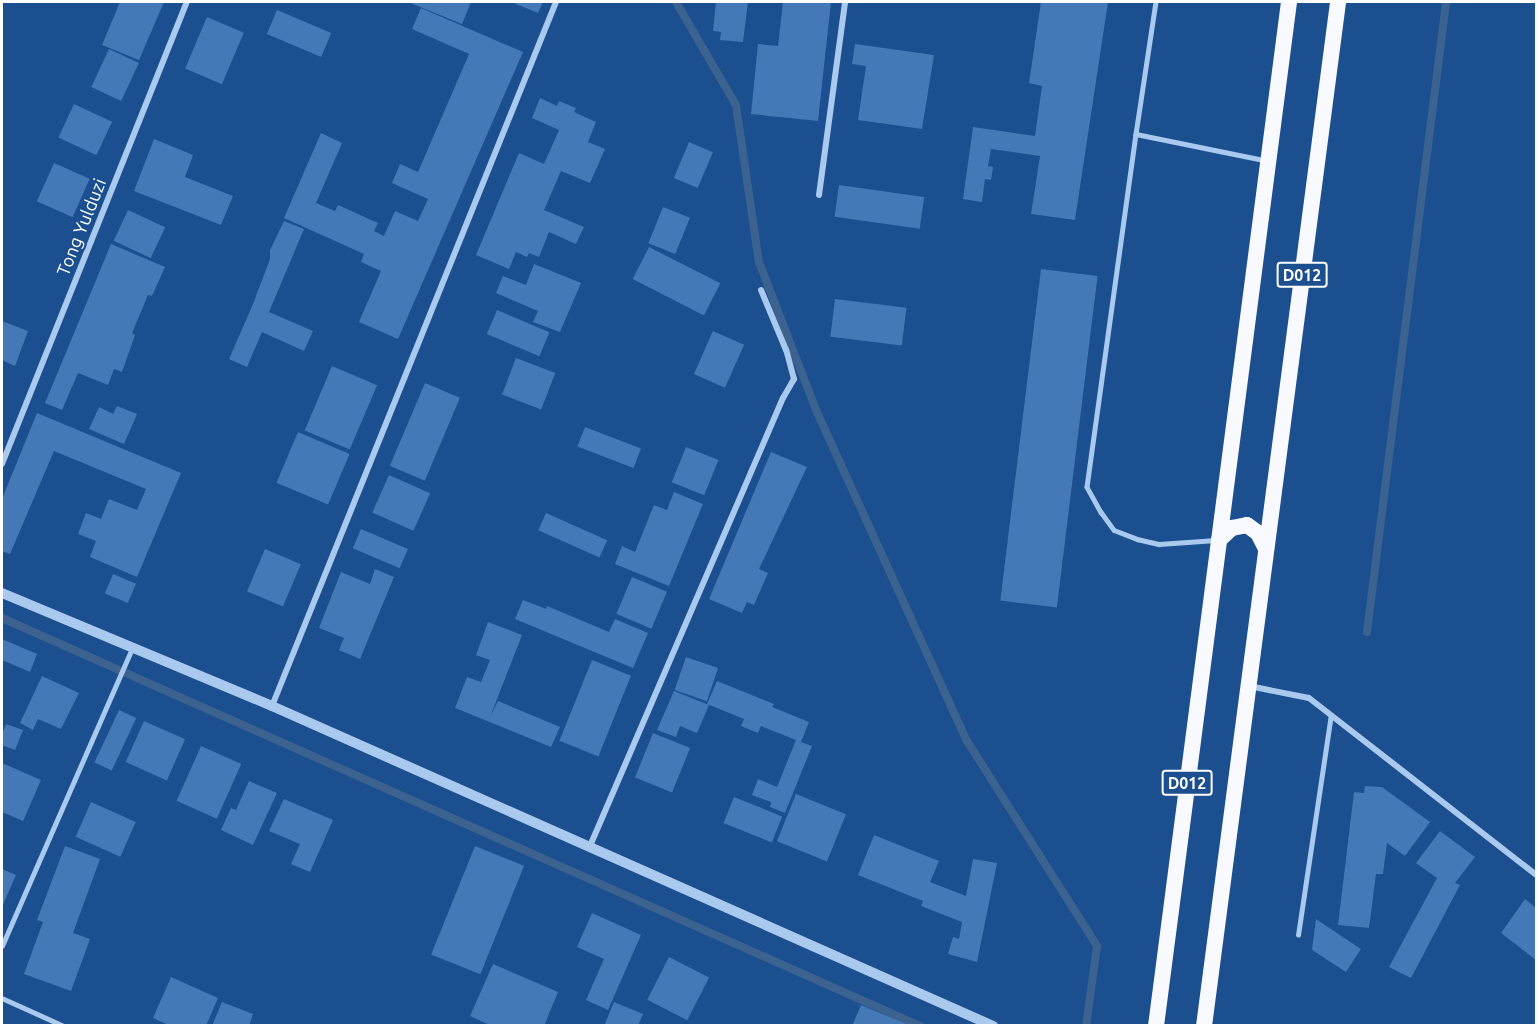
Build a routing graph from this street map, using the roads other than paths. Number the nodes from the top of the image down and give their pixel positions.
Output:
1 (188, 2) edge
2 (556, 2) edge
3 (845, 2) edge
4 (1156, 2) edge
5 (1289, 2) edge
6 (1338, 2) edge
7 (1136, 134) junction
8 (1268, 161) junction
9 (819, 195) dead end
10 (761, 290) dead end
11 (2, 464) edge
12 (1219, 540) junction
13 (1266, 549) junction
14 (2, 593) edge
15 (132, 649) junction
16 (1248, 686) junction
17 (272, 706) junction
18 (1331, 715) junction
19 (590, 846) junction
20 (1536, 875) edge
21 (1298, 935) dead end
22 (2, 946) edge
23 (2, 998) edge
24 (64, 1026) edge
25 (993, 1026) edge
26 (1156, 1026) edge
27 (1204, 1026) edge

1 - 11 street, Tong Yulduzi
2 - 17 street
3 - 9 street
4 - 7 lane
5 - 8 highway, D012
6 - 13 highway, D012
7 - 8 lane
7 - 12 lane
8 - 12 highway, D012
10 - 19 street
12 - 13 highway
12 - 26 highway, D012
13 - 16 highway, D012
14 - 15 street
15 - 17 street
15 - 22 lane
16 - 18 street
16 - 27 highway, D012
17 - 19 street
18 - 20 street
18 - 21 lane
19 - 25 street
23 - 24 lane

